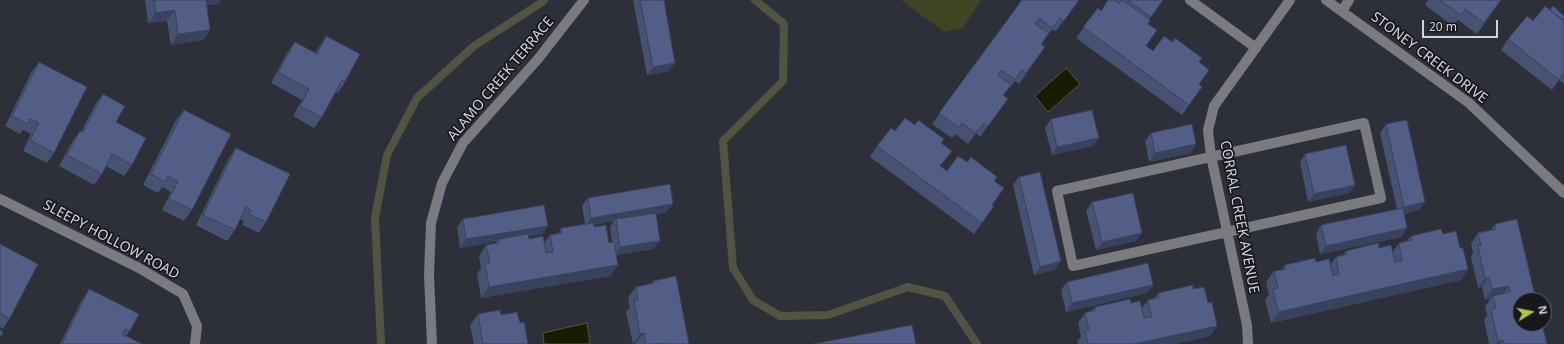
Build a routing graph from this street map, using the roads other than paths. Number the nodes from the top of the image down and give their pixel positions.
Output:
1 (584, 0) edge
2 (1190, 0) edge
3 (1290, 0) edge
4 (1326, 0) edge
5 (1349, 0) edge
6 (1342, 11) junction
7 (1256, 48) junction
8 (1211, 156) junction
9 (1564, 193) edge
10 (0, 199) edge
11 (1227, 232) junction
12 (195, 344) edge
13 (432, 344) edge
14 (1248, 344) edge

1 - 13 street, ALAMO CREEK TERRACE
2 - 7 street
3 - 7 street, CORRAL CREEK AVENUE
4 - 6 street, STONEY CREEK DRIVE
5 - 6 street
6 - 9 street, STONEY CREEK DRIVE
7 - 8 street, CORRAL CREEK AVENUE
8 - 11 street, CORRAL CREEK AVENUE
8 - 11 street
8 - 11 street
10 - 12 street, SLEEPY HOLLOW ROAD
11 - 14 street, CORRAL CREEK AVENUE

